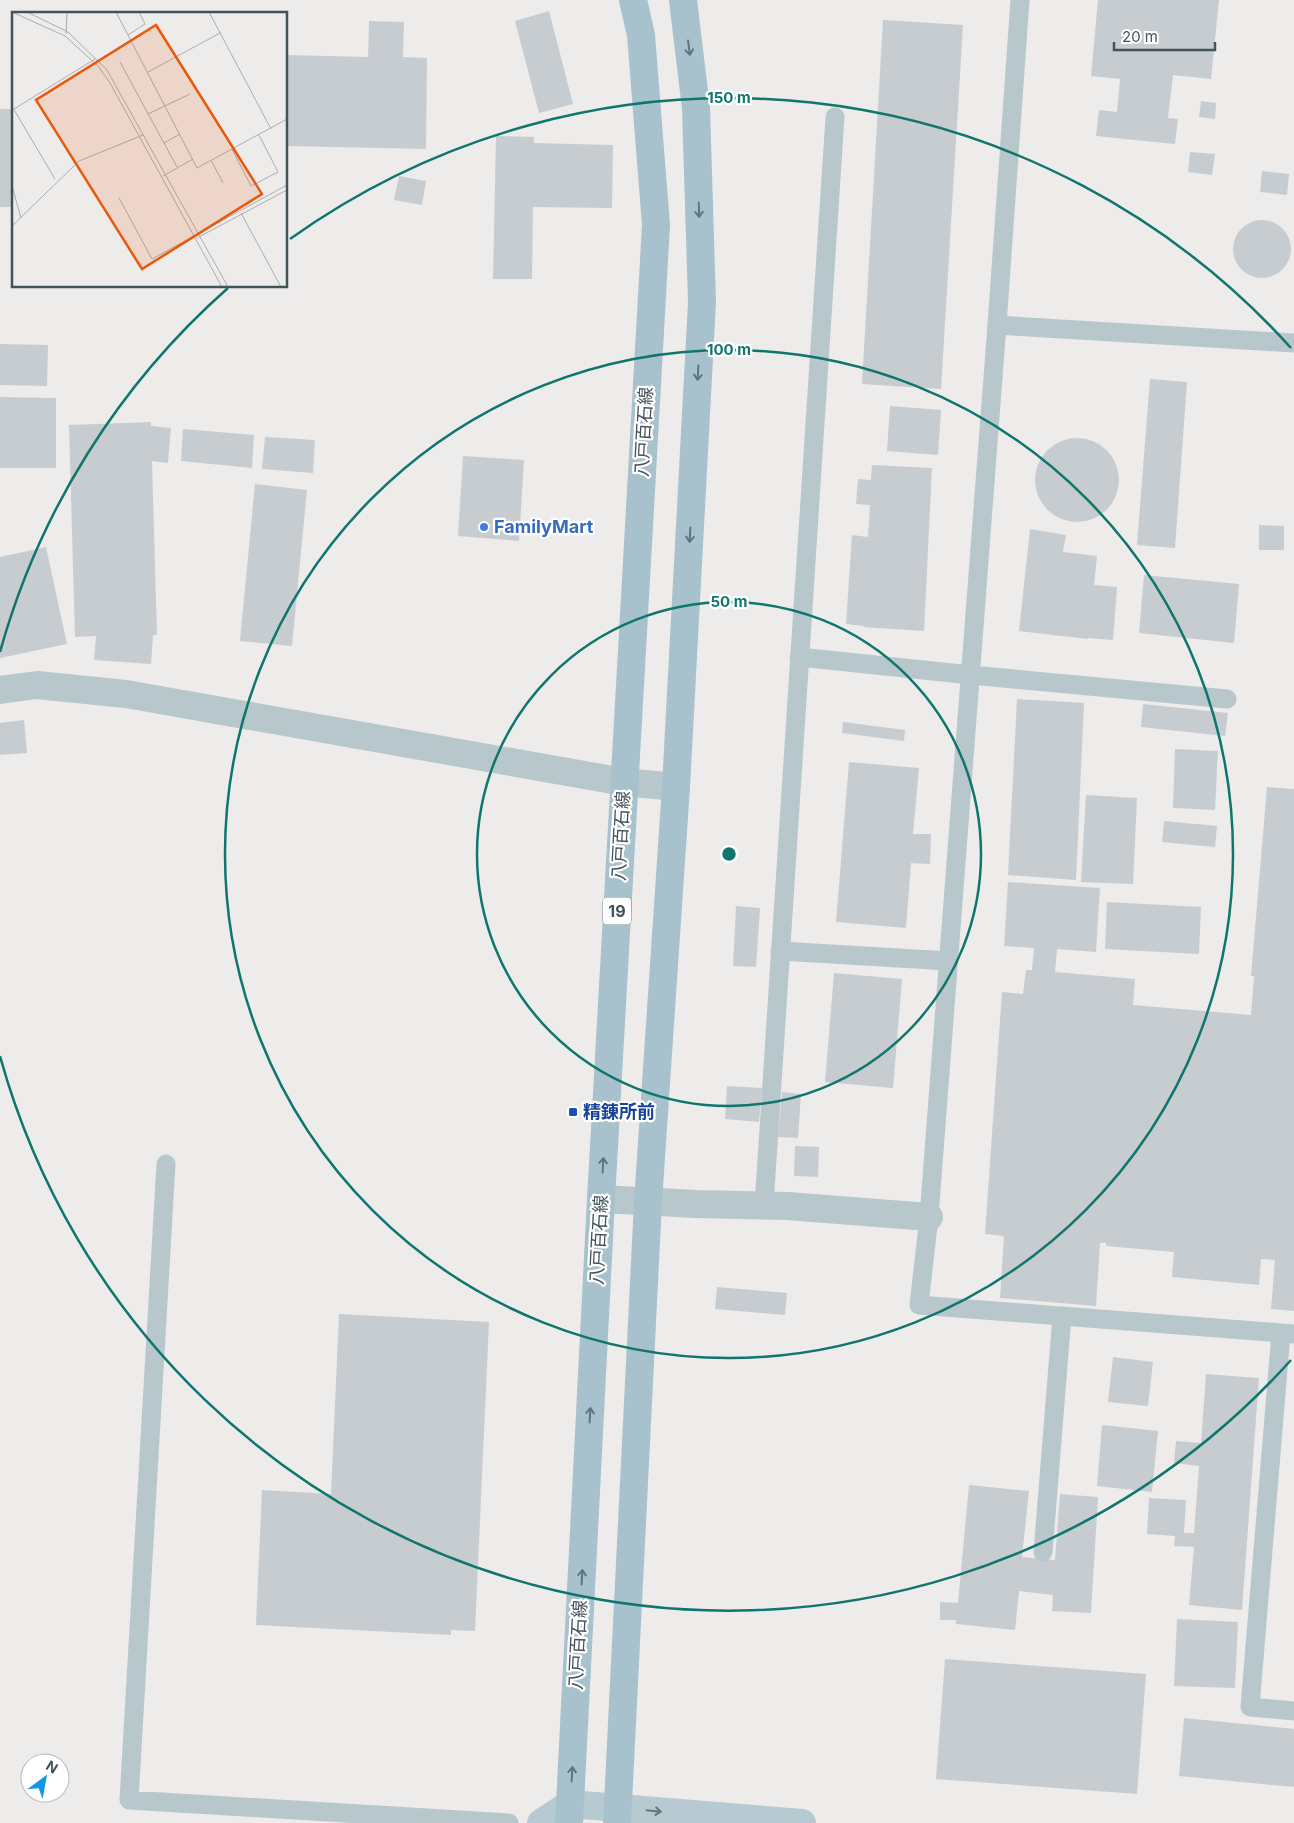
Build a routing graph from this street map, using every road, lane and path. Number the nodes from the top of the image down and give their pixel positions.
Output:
1 (633, 0) edge
2 (683, 0) edge
3 (1020, 0) edge
4 (834, 117) dead end
5 (997, 325) junction
6 (1294, 343) edge
7 (799, 657) junction
8 (971, 675) junction
9 (0, 690) edge
10 (1227, 699) dead end
11 (624, 782) junction
12 (676, 787) junction
13 (780, 951) junction
14 (949, 961) junction
15 (166, 1164) dead end
16 (601, 1199) junction
17 (648, 1202) junction
18 (764, 1206) junction
19 (929, 1217) junction
20 (1062, 1316) junction
21 (1288, 1334) edge
22 (1044, 1552) dead end
23 (1294, 1711) edge
24 (570, 1813) edge
25 (618, 1815) edge
26 (509, 1823) edge
27 (541, 1823) edge
28 (802, 1823) edge

1 - 11 main road, 八戸百石線 / 19
2 -> 12 main road
3 - 5 lane
4 - 7 lane
5 - 6 lane
5 - 8 lane
7 - 8 lane
7 - 13 lane
8 - 10 lane
8 - 14 lane
9 - 11 street
11 - 12 street
16 -> 11 main road, 八戸百石線 / 19
12 - 17 main road
13 - 14 lane
13 - 18 lane
14 - 19 lane
15 - 26 lane
16 - 17 street
24 -> 16 main road, 八戸百石線 / 19
17 - 18 street
17 - 25 main road
18 - 19 street
19 - 20 lane
20 - 21 lane
20 - 22 lane
21 - 23 lane
24 - 25 street
24 - 27 street
25 -> 28 street

